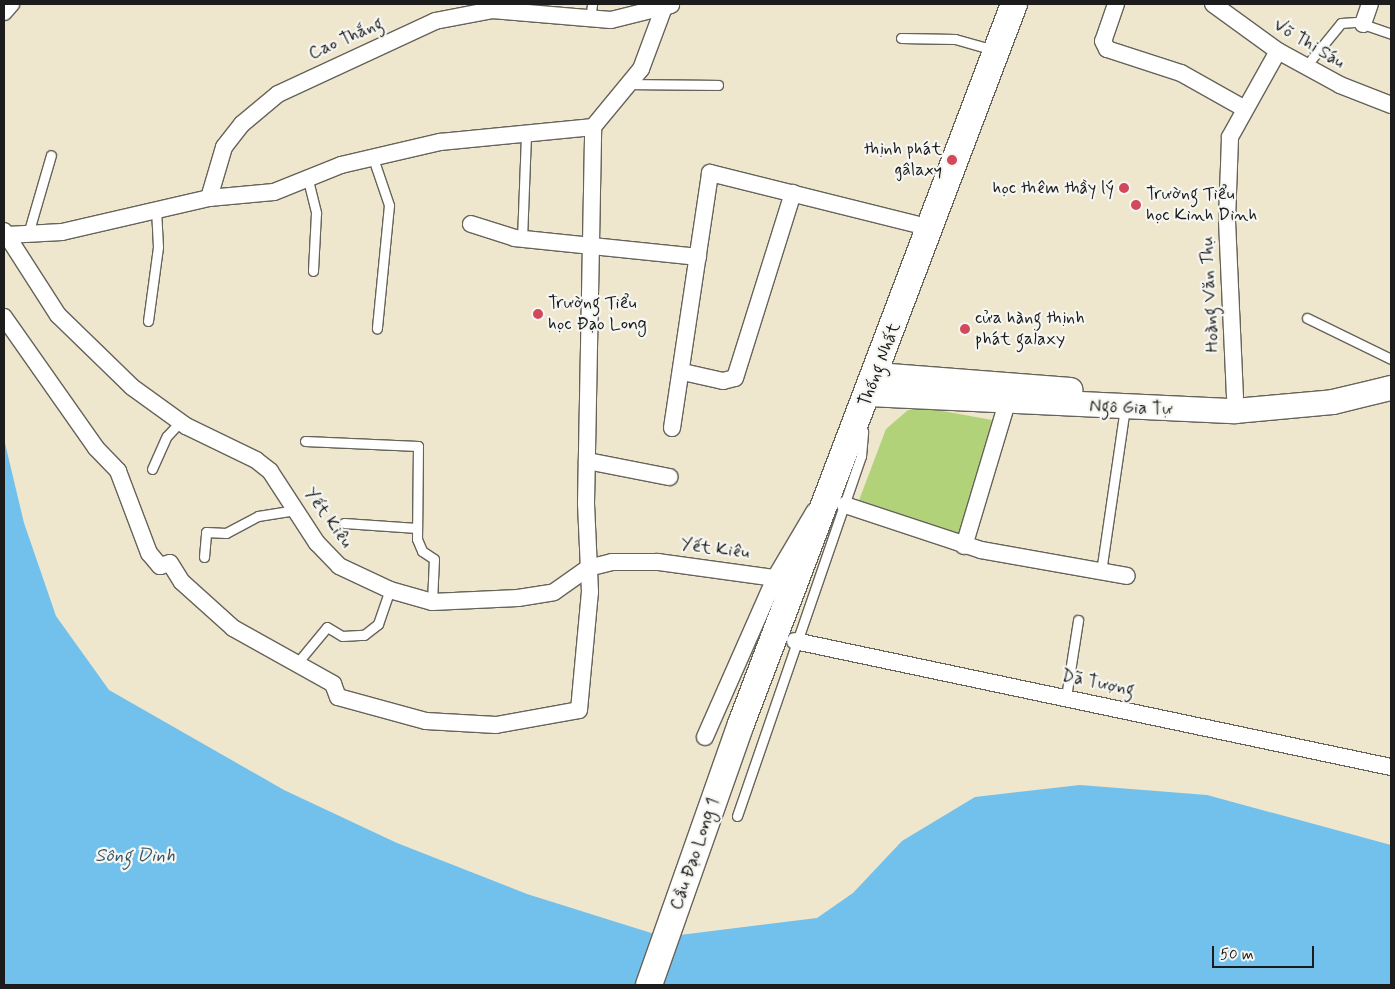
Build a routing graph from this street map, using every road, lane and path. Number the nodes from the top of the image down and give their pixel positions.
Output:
1 (11, 4) edge
2 (1014, 4) edge
3 (1116, 4) edge
4 (1213, 4) edge
5 (1370, 4) edge
6 (669, 6) edge
7 (492, 7) edge
8 (591, 11) edge
9 (4, 12) edge
10 (1363, 24) junction
11 (1391, 34) edge
12 (901, 38) dead end
13 (997, 50) junction
14 (1278, 51) junction
15 (1306, 66) junction
16 (628, 84) junction
17 (718, 85) dead end
18 (1391, 105) edge
19 (1245, 110) junction
20 (593, 127) junction
21 (526, 134) junction
22 (51, 155) dead end
23 (373, 158) junction
24 (308, 180) junction
25 (792, 193) junction
26 (209, 198) junction
27 (156, 211) junction
28 (471, 224) dead end
29 (930, 228) junction
30 (28, 234) junction
31 (6, 238) edge
32 (522, 239) junction
33 (591, 249) junction
34 (698, 257) junction
35 (313, 271) dead end
36 (4, 317) edge
37 (1307, 318) dead end
38 (148, 321) dead end
39 (377, 328) dead end
40 (1391, 359) edge
41 (1391, 371) edge
42 (683, 372) junction
43 (1391, 388) edge
44 (870, 392) junction
45 (1007, 394) junction
46 (1097, 399) junction
47 (1235, 404) junction
48 (1125, 408) junction
49 (180, 422) junction
50 (672, 428) dead end
51 (305, 441) dead end
52 (587, 461) junction
53 (152, 468) dead end
54 (669, 477) dead end
55 (836, 501) junction
56 (296, 510) junction
57 (344, 523) dead end
58 (417, 528) junction
59 (964, 546) junction
60 (204, 557) dead end
61 (588, 568) junction
62 (1101, 572) junction
63 (1127, 576) dead end
64 (775, 578) junction
65 (390, 590) junction
66 (432, 602) junction
67 (1078, 620) dead end
68 (795, 640) junction
69 (298, 662) junction
70 (1066, 697) junction
71 (741, 724) joint
72 (706, 738) dead end
73 (1391, 767) edge
74 (737, 816) dead end
75 (649, 985) edge

1 - 9 street
2 - 13 main road, Thống Nhất
3 - 19 street
4 - 14 street, Võ Thị Sáu
5 - 10 street
6 - 8 street, Cao Thắng
6 - 16 street
7 - 8 street, Cao Thắng
7 - 26 street, Cao Thắng
10 - 11 lane
10 - 15 lane
12 - 13 lane
13 - 29 main road, Thống Nhất
14 - 15 street, Võ Thị Sáu
14 - 19 street, Hoàng Văn Thụ
15 - 18 street, Võ Thị Sáu
16 - 17 lane
16 - 20 street
19 - 47 street, Hoàng Văn Thụ
20 - 21 street
20 - 33 street
21 - 23 street
21 - 32 lane
22 - 30 lane
23 - 24 street
23 - 39 lane
24 - 26 street
24 - 35 lane
25 - 29 street
25 - 34 street
25 - 42 street
26 - 27 street
27 - 30 street
27 - 38 lane
28 - 32 street
29 - 44 main road, Thống Nhất
30 - 31 street
31 - 49 street, Yết Kiêu
32 - 33 street
33 - 34 street
33 - 52 street
34 - 42 street
36 - 69 street
37 - 40 lane
41 - 47 main road, Ngô Gia Tự
42 - 50 street
43 - 47 main road, Ngô Gia Tự
44 - 45 main road, Ngô Gia Tự
44 - 55 main road, Thống Nhất
45 - 46 main road, Ngô Gia Tự
45 - 59 street
46 - 47 main road, Ngô Gia Tự
46 - 48 main road, Ngô Gia Tự
47 - 48 main road, Ngô Gia Tự
48 - 62 lane
49 - 53 lane
49 - 56 street, Yết Kiêu
51 - 58 lane
52 - 54 street
52 - 61 street
55 - 59 street
55 - 64 street
55 - 68 lane
55 - 71 main road, Thống Nhất
56 - 60 lane
56 - 65 street, Yết Kiêu
57 - 58 lane
58 - 66 lane
59 - 62 street
61 - 64 street, Yết Kiêu
61 - 66 street, Yết Kiêu
61 - 69 street
62 - 63 street
64 - 72 street
65 - 66 street, Yết Kiêu
65 - 69 lane
67 - 70 lane
68 - 70 street, Dã Tượng
68 - 74 lane
70 - 73 street, Dã Tượng
71 - 75 main road, Cầu Đạo Long 1

